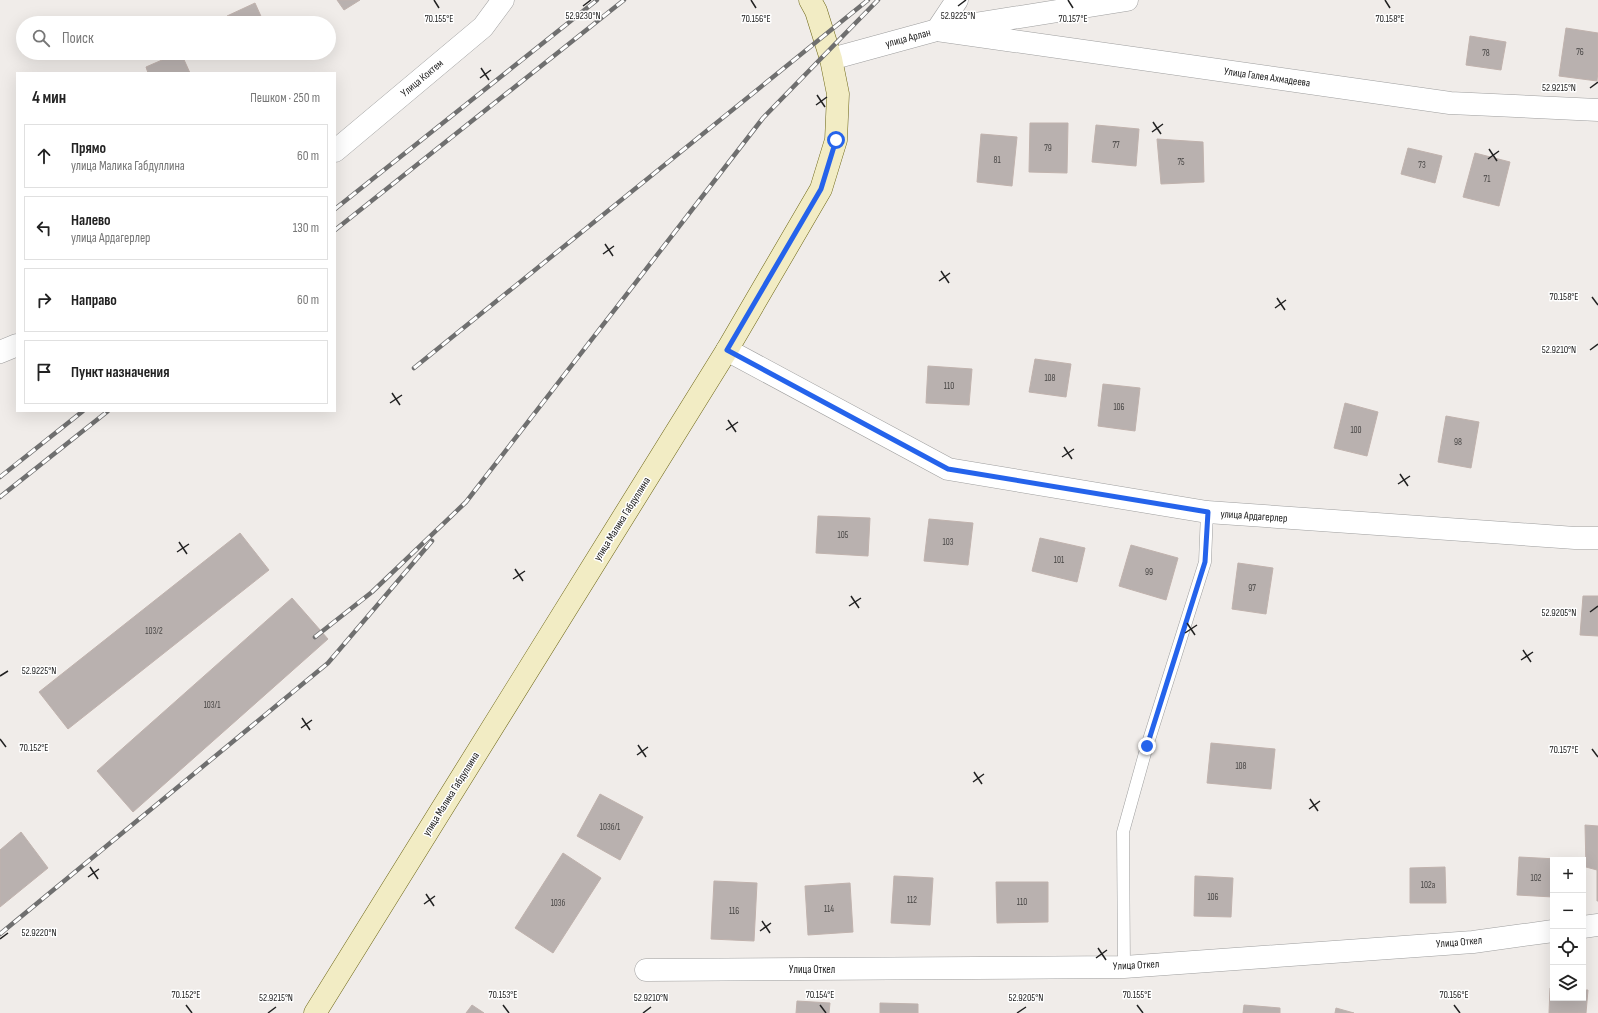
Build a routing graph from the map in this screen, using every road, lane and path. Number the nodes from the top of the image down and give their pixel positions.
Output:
1 (503, 0) edge
2 (810, 0) edge
3 (957, 0) edge
4 (1127, 0) edge
5 (937, 30) junction
6 (832, 59) junction
7 (1598, 110) edge
8 (336, 149) edge
9 (16, 345) edge
10 (727, 350) junction
11 (0, 352) edge
12 (1208, 512) junction
13 (1598, 538) edge
14 (1598, 925) edge
15 (1586, 927) edge
16 (1550, 931) edge
17 (1124, 967) junction
18 (646, 970) dead end
19 (315, 1013) edge

1 - 8 street, Улица Коктем
2 - 6 main road, улица Малика Габдуллина
3 - 5 street
4 - 5 street, улица Арлан
5 - 6 street, улица Арлан
5 - 7 street, Улица Галея Ахмадеева
6 - 10 main road, улица Малика Габдуллина
9 - 11 street
10 - 12 street, улица Ардагерлер
10 - 19 main road, улица Малика Габдуллина
12 - 13 street, улица Ардагерлер
12 - 17 lane
14 - 15 street
16 - 17 street, Улица Откел
17 - 18 street, Улица Откел

